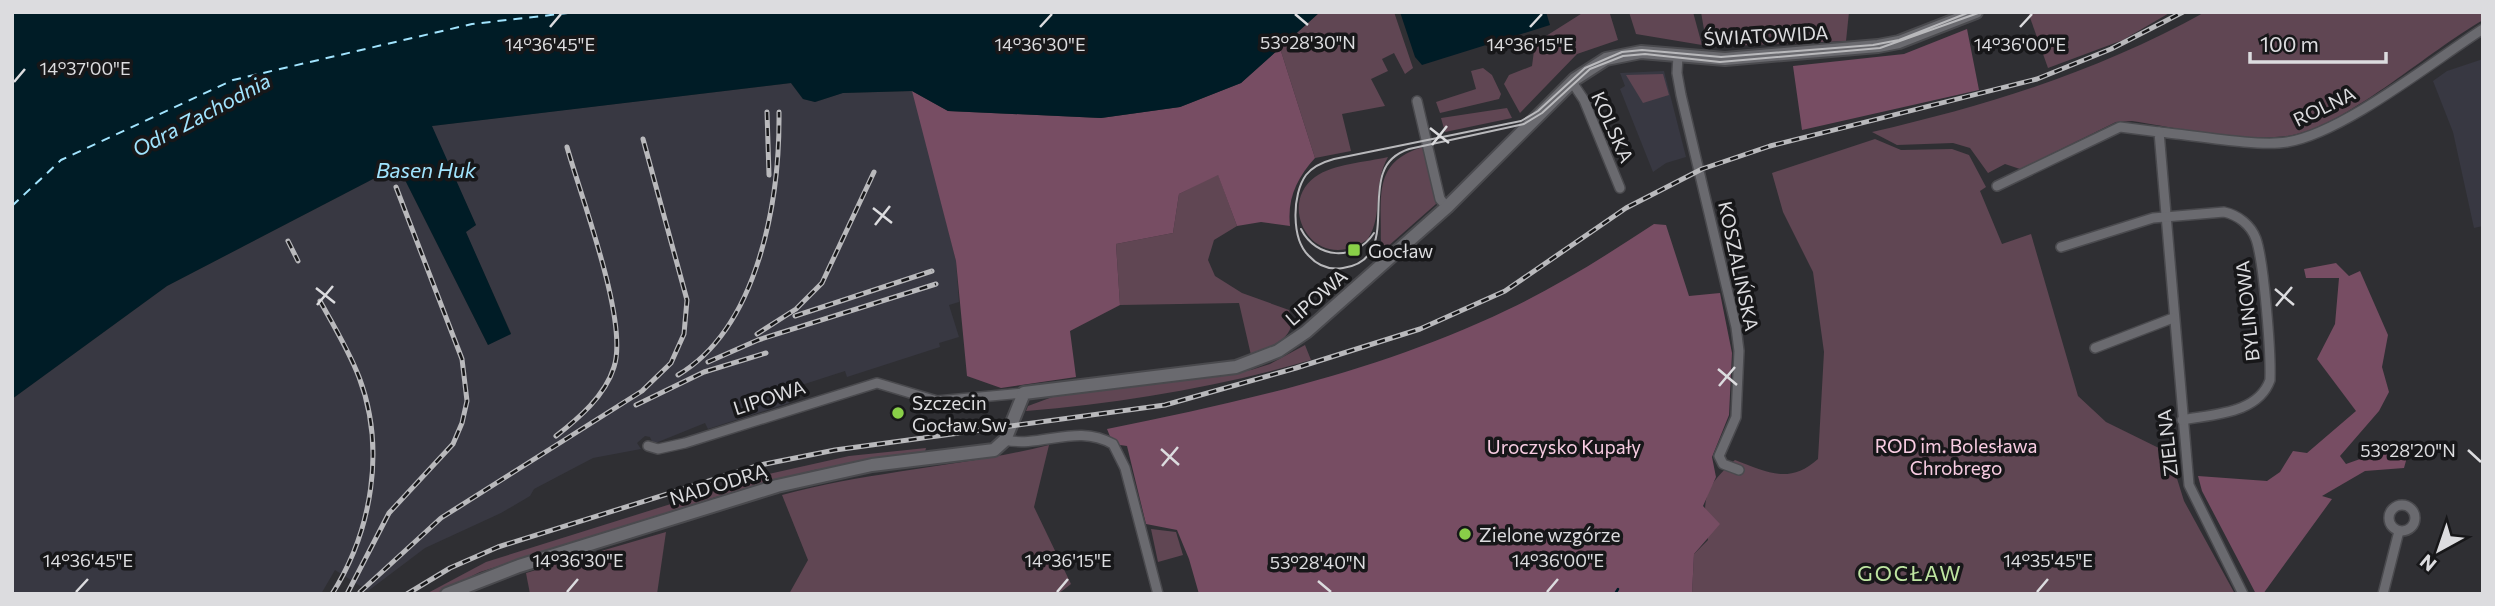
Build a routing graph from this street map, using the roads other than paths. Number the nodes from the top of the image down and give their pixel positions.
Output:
1 (1976, 12) edge
2 (2483, 29) edge
3 (1678, 56) junction
4 (1572, 82) junction
5 (1417, 101) dead end
6 (2158, 132) junction
7 (1997, 186) dead end
8 (1620, 188) dead end
9 (1447, 206) junction
10 (2165, 218) junction
11 (2061, 247) dead end
12 (2173, 318) junction
13 (2095, 348) dead end
14 (1024, 393) junction
15 (2182, 420) junction
16 (1005, 440) junction
17 (649, 446) dead end
18 (1739, 470) dead end
19 (2399, 531) dead end
20 (447, 594) edge
21 (1158, 594) edge
22 (2243, 594) edge
23 (2383, 594) edge

1 - 3 street, ŚWIATOWIDA
2 - 6 street, ROLNA
3 - 4 street, LIPOWA
3 - 18 street, KOSZALIŃSKA
4 - 8 street, KOLSKA
4 - 9 street, LIPOWA
5 - 9 street
6 - 7 street
6 - 10 street, ZIELNA
9 - 14 street, LIPOWA
10 - 11 street
10 - 12 street, ZIELNA
10 - 15 street, BYLINOWA
12 - 13 street
12 - 15 street, ZIELNA
14 - 16 street
14 - 17 street, LIPOWA
15 - 22 street, ZIELNA
16 - 20 street, NAD ODRĄ
16 - 21 street
19 - 23 street

